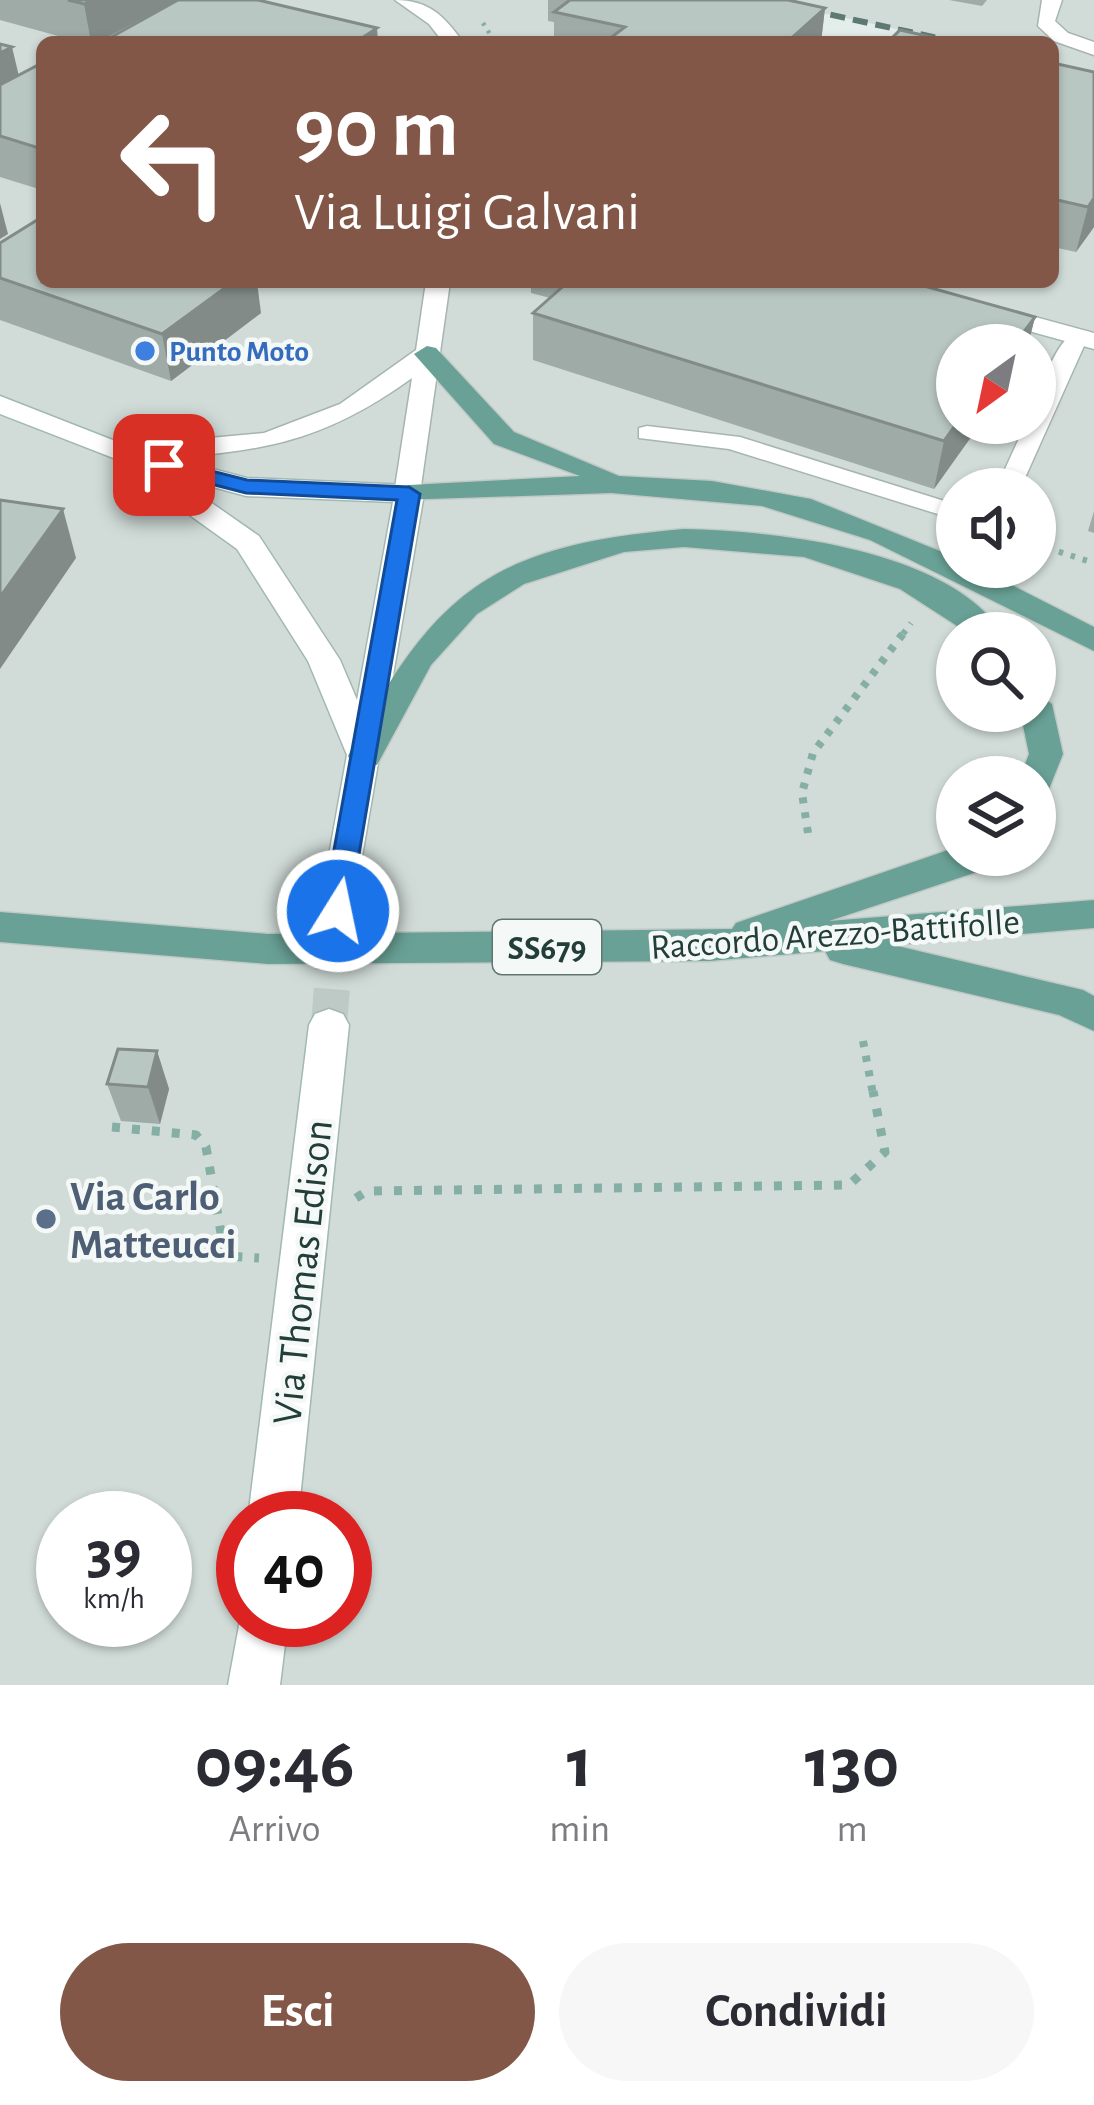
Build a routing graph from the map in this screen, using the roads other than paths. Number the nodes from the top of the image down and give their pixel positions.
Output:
1 (405, 0) edge
2 (1052, 0) edge
3 (448, 36) edge
4 (1094, 49) edge
5 (437, 288) edge
6 (965, 306) edge
7 (1086, 339) edge
8 (428, 354) junction
9 (0, 404) edge
10 (647, 433) dead end
11 (123, 454) junction
12 (1019, 468) edge
13 (632, 484) junction
14 (425, 493) junction
15 (936, 506) edge
16 (872, 563) junction
17 (960, 612) edge
18 (1094, 640) edge
19 (365, 756) junction
20 (936, 871) edge
21 (338, 911) tunnel mouth
22 (1094, 914) edge
23 (0, 927) edge
24 (811, 942) junction
25 (709, 946) junction
26 (1094, 1015) edge
27 (329, 1025) tunnel mouth
28 (276, 1491) edge
29 (259, 1647) edge
30 (254, 1685) edge

1 - 3 street
2 - 4 street
5 - 8 street
6 - 7 street
7 - 12 lane
8 - 11 street
8 - 13 main road
8 - 14 street
9 - 11 street
10 - 15 lane
11 - 14 street
11 - 19 street
13 - 14 main road
13 - 18 main road
14 - 16 main road
14 - 19 street
16 - 17 main road
16 - 19 main road
19 - 21 street
20 - 25 main road
22 - 24 main road, Raccordo Arezzo-Battifolle / SS679
23 - 25 main road, Raccordo Arezzo-Battifolle / SS679
24 - 25 main road, Raccordo Arezzo-Battifolle / SS679
24 - 26 main road
27 - 28 street, Via Thomas Edison
29 - 30 street

